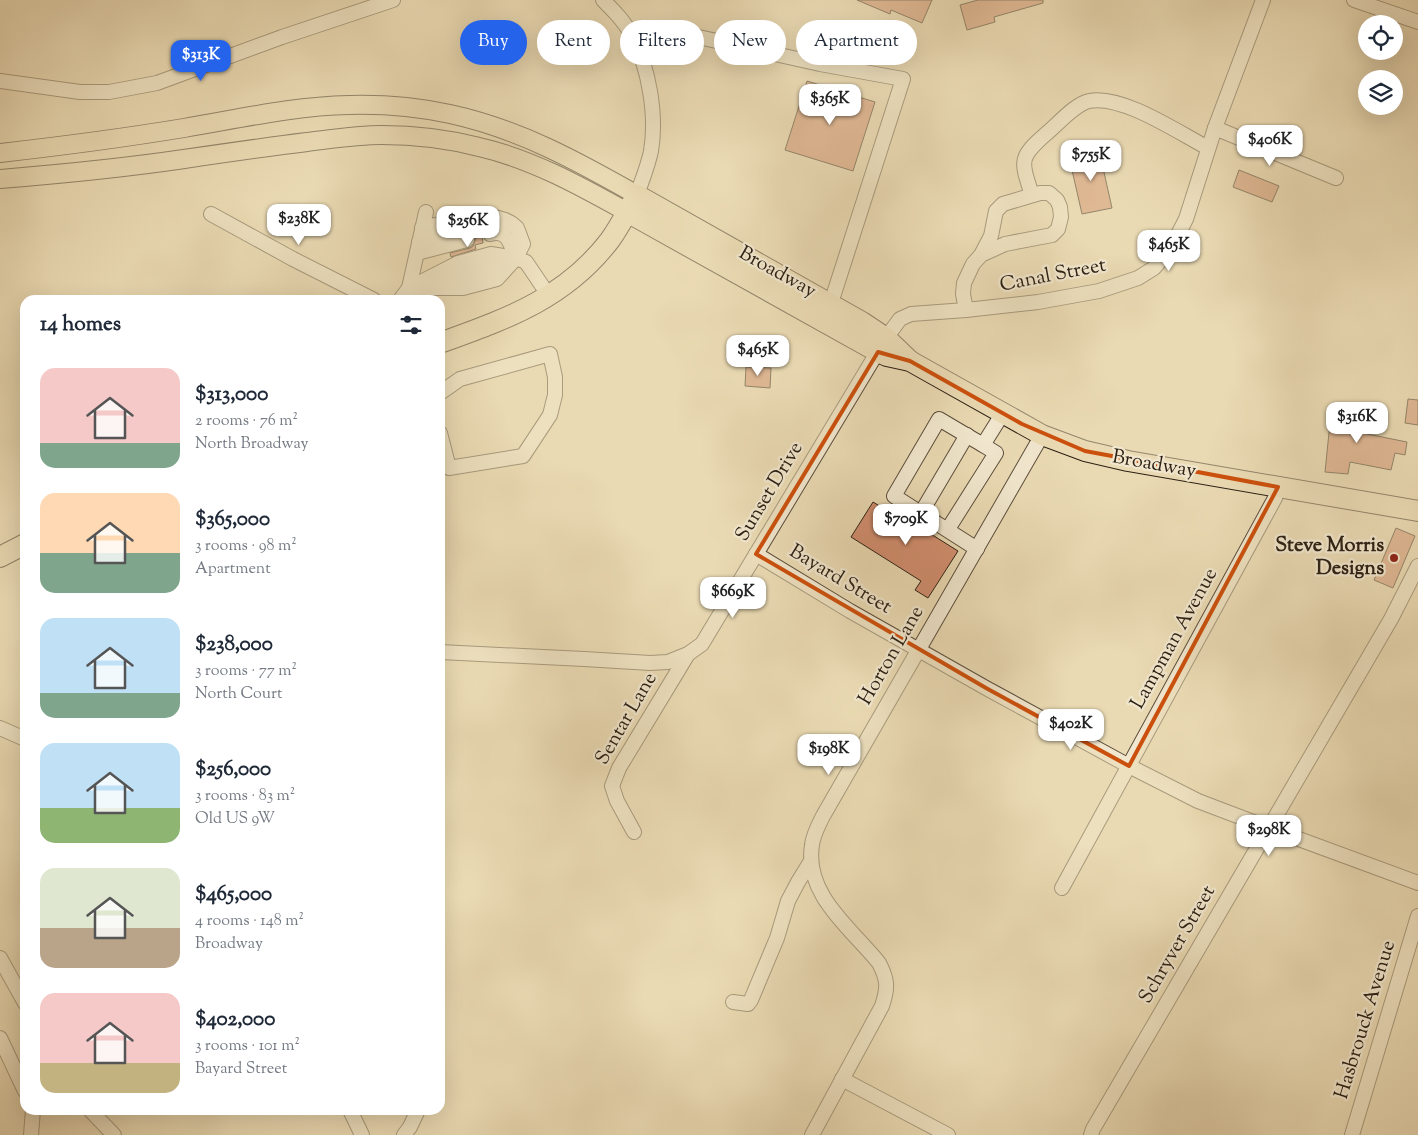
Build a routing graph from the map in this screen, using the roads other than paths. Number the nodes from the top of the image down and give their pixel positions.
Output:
1 (393, 0) edge
2 (604, 0) edge
3 (1263, 0) edge
4 (1354, 0) edge
5 (622, 20) edge
6 (1418, 22) edge
7 (704, 38) edge
8 (643, 65) edge
9 (0, 81) edge
10 (1215, 128) junction
11 (1208, 148) junction
12 (0, 153) edge
13 (1336, 178) dead end
14 (0, 179) edge
15 (637, 195) junction
16 (1032, 195) junction
17 (426, 212) dead end
18 (627, 212) junction
19 (211, 214) dead end
20 (420, 241) junction
21 (982, 255) junction
22 (516, 258) junction
23 (409, 288) junction
24 (364, 295) edge
25 (404, 295) edge
26 (549, 296) junction
27 (831, 304) junction
28 (966, 310) junction
29 (445, 341) edge
30 (882, 345) junction
31 (445, 390) edge
32 (1003, 414) junction
33 (967, 435) junction
34 (1042, 435) junction
35 (983, 445) junction
36 (445, 452) edge
37 (1278, 487) junction
38 (1418, 511) edge
39 (921, 512) junction
40 (948, 529) junction
41 (20, 547) edge
42 (977, 549) junction
43 (756, 554) junction
44 (0, 557) edge
45 (1418, 566) edge
46 (918, 650) junction
47 (445, 652) edge
48 (688, 654) junction
49 (0, 728) edge
50 (20, 737) edge
51 (1129, 766) junction
52 (1269, 828) junction
53 (634, 832) dead end
54 (811, 861) junction
55 (1418, 883) edge
56 (1062, 888) dead end
57 (1418, 916) edge
58 (0, 958) edge
59 (20, 994) edge
60 (732, 1002) dead end
61 (0, 1038) edge
62 (842, 1079) junction
63 (20, 1080) edge
64 (33, 1115) edge
65 (95, 1115) edge
66 (352, 1115) edge
67 (416, 1115) edge
68 (31, 1135) edge
69 (114, 1135) edge
70 (362, 1135) edge
71 (404, 1135) edge
72 (812, 1135) edge
73 (948, 1135) edge
74 (1091, 1135) edge
75 (1352, 1135) edge

1 - 9 street
2 - 5 street
3 - 10 street, Canal Street
4 - 6 street
7 - 27 street
8 - 15 street
10 - 11 street, Canal Street
10 - 13 street
11 - 16 street
11 - 28 street, Canal Street
12 - 15 main road
14 - 18 main road
15 - 18 highway
15 - 27 highway, Broadway
16 - 21 street
16 - 21 street
17 - 20 street
18 - 26 highway
18 - 30 highway, Broadway
19 - 24 street
20 - 22 street
20 - 22 street
20 - 23 street
21 - 28 street
22 - 23 street
22 - 23 street
22 - 26 street
23 - 25 street
26 - 29 highway
27 - 30 highway, Broadway
28 - 30 street, Canal Street
30 - 32 highway, Broadway
30 - 43 street, Sunset Drive
31 - 36 street
32 - 34 highway, Broadway
32 - 35 street
33 - 35 street
33 - 39 street
33 - 39 street
34 - 37 highway, Broadway
34 - 42 street, Horton Lane
35 - 40 street
37 - 38 highway, Broadway
37 - 51 street, Lampman Avenue
39 - 40 street
40 - 42 street
41 - 44 highway
42 - 46 street, Horton Lane
43 - 46 street, Bayard Street
43 - 48 street, Sunset Drive
45 - 52 street, Schryver Street
46 - 51 street, Bayard Street
46 - 54 street, Horton Lane
47 - 48 street, Sunset Drive
48 - 53 street, Sentar Lane
49 - 50 street
51 - 52 street, Bayard Street
51 - 56 street, Lampman Avenue
52 - 55 street, Bayard Street
52 - 74 street, Schryver Street
54 - 60 street
54 - 62 street, Horton Lane
57 - 75 street, Hasbrouck Avenue
58 - 59 street
61 - 63 street
62 - 72 street, Horton Lane
62 - 73 street
64 - 68 street
65 - 69 street
66 - 70 street
67 - 71 street

